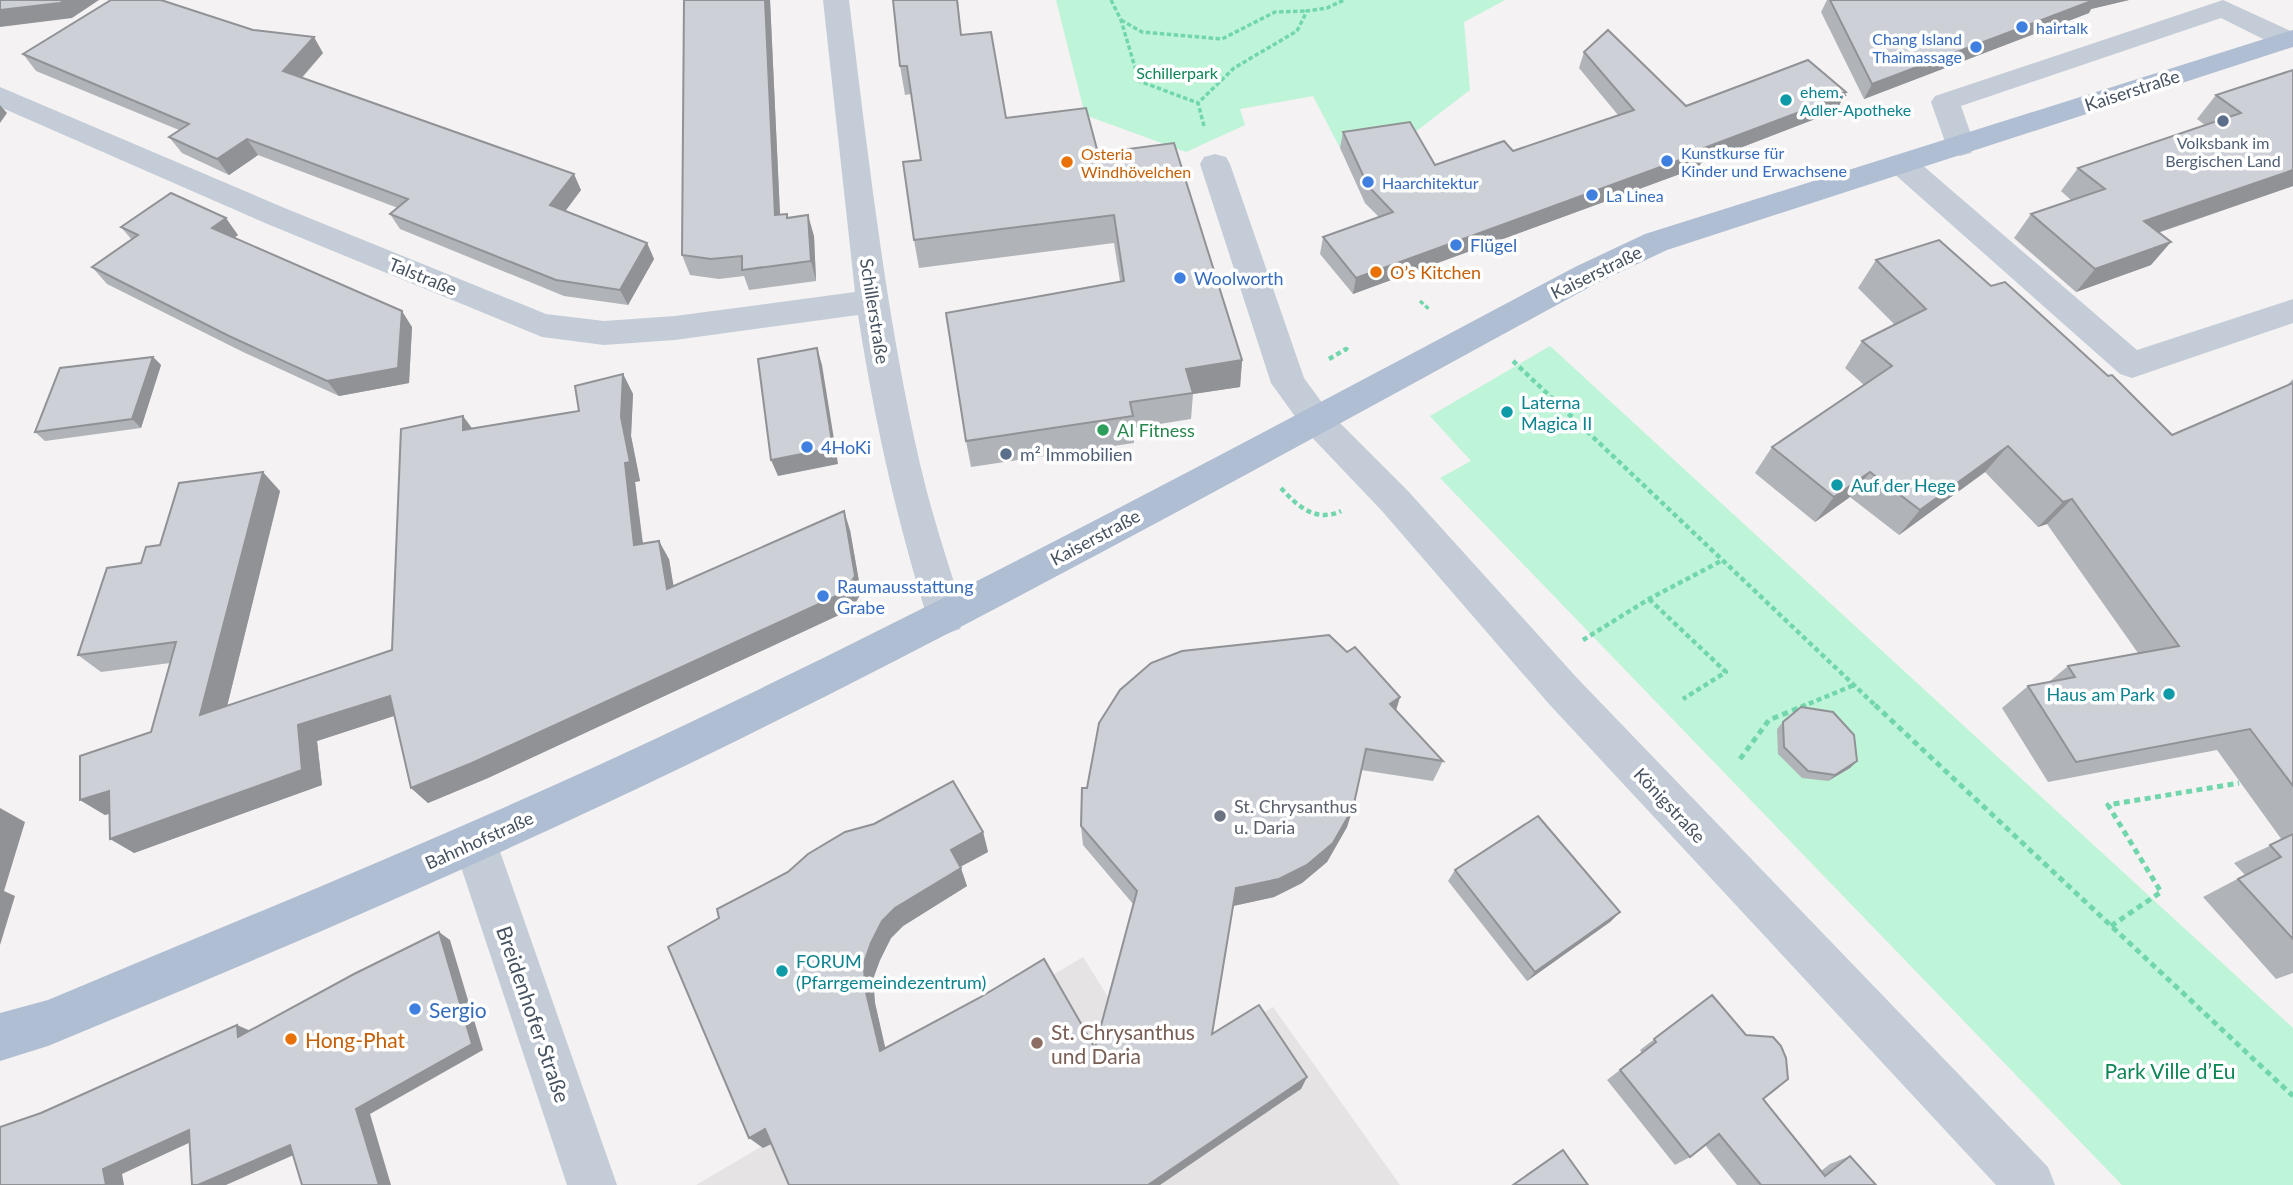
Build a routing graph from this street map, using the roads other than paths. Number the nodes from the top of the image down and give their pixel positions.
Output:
1 (836, 0) edge
2 (2290, 39) edge
3 (0, 96) edge
4 (1960, 146) junction
5 (1215, 164) road end
6 (1902, 164) junction
7 (871, 302) junction
8 (2293, 311) edge
9 (1316, 420) junction
10 (946, 617) junction
11 (475, 843) junction
12 (0, 1037) edge
13 (592, 1185) edge
14 (2030, 1185) edge

1 - 7 street, Schillerstraße
2 - 4 main road, Kaiserstraße
2 - 4 street
3 - 7 street, Talstraße
4 - 6 main road, Kaiserstraße
5 - 9 street, Königstraße
6 - 8 street
6 - 9 main road, Kaiserstraße
7 - 10 street, Schillerstraße
9 - 10 main road, Kaiserstraße
9 - 14 street, Königstraße
10 - 11 main road, Bahnhofstraße
11 - 12 main road, Bahnhofstraße
11 - 13 street, Breidenhofer Straße

